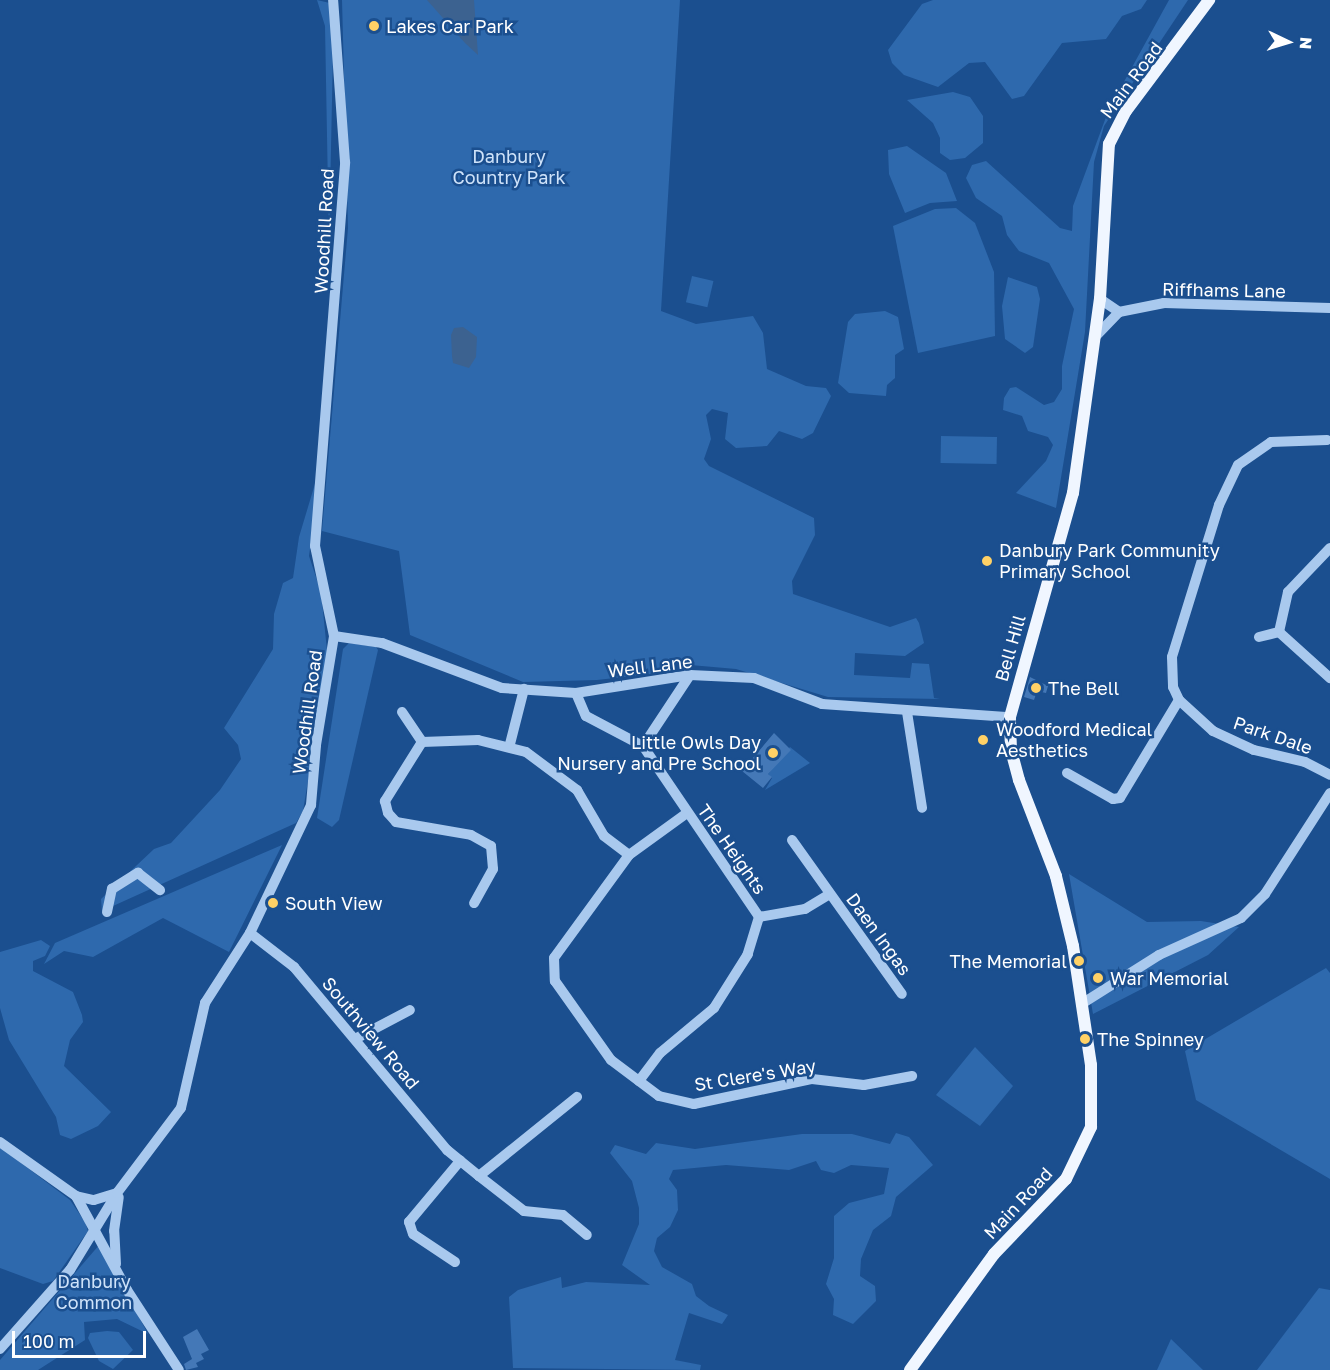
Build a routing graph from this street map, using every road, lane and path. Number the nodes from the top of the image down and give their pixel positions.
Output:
1 (333, 0) edge
2 (1209, 0) edge
3 (1100, 299) junction
4 (1330, 308) edge
5 (1119, 312) junction
6 (1094, 338) junction
7 (1327, 440) dead end
8 (1330, 548) edge
9 (1279, 632) junction
10 (334, 636) junction
11 (1259, 637) dead end
12 (690, 675) junction
13 (1330, 678) edge
14 (524, 689) junction
15 (576, 693) junction
16 (1179, 700) junction
17 (402, 712) dead end
18 (907, 712) junction
19 (1010, 717) junction
20 (422, 742) junction
21 (510, 744) junction
22 (643, 746) junction
23 (1068, 773) dead end
24 (1330, 776) edge
25 (1330, 793) edge
26 (922, 808) dead end
27 (687, 813) junction
28 (792, 840) dead end
29 (629, 855) junction
30 (160, 890) dead end
31 (830, 894) junction
32 (474, 903) dead end
33 (107, 912) dead end
34 (759, 917) junction
35 (250, 933) junction
36 (902, 994) dead end
37 (1083, 1003) junction
38 (410, 1010) dead end
39 (355, 1039) junction
40 (912, 1076) dead end
41 (639, 1081) junction
42 (577, 1097) dead end
43 (0, 1142) edge
44 (460, 1161) junction
45 (479, 1176) junction
46 (119, 1190) junction
47 (76, 1196) junction
48 (96, 1230) junction
49 (587, 1235) dead end
50 (455, 1262) dead end
51 (116, 1268) junction
52 (0, 1349) edge
53 (179, 1370) edge
54 (910, 1370) edge

1 - 10 street, Woodhill Road
2 - 3 main road, Main Road
3 - 5 street
3 - 6 main road, Bell Hill
4 - 5 street, Riffhams Lane
5 - 6 street
6 - 19 main road, Bell Hill
7 - 16 street
8 - 9 street
9 - 11 street
9 - 13 street
10 - 14 street, Well Lane
10 - 35 street, Woodhill Road
12 - 15 street, Well Lane
12 - 18 street, Well Lane
12 - 22 street
14 - 15 street, Well Lane
14 - 21 street
15 - 22 street, The Heights
16 - 23 street
16 - 24 street, Park Dale
17 - 20 street
18 - 19 street, Well Lane
18 - 26 street
19 - 37 main road, Bell Hill
20 - 21 street
20 - 32 street
21 - 29 street
22 - 27 street, The Heights
25 - 37 street
27 - 29 street, St Clere's Way
27 - 34 street, The Heights
28 - 31 street, Daen Ingas
29 - 41 street, St Clere's Way
30 - 33 street
31 - 34 street, Daen Ingas
31 - 36 street, Daen Ingas
34 - 41 street, The Heights
35 - 39 street, Southview Road
35 - 46 street, Woodhill Road
37 - 54 main road, Main Road
38 - 39 street
39 - 44 street, Southview Road
40 - 41 street, St Clere's Way
42 - 45 street
43 - 47 street
44 - 45 street, Southview Road
44 - 50 street
45 - 49 street, Southview Road
46 - 47 street
46 - 48 street, Woodhill Road
46 - 51 street
47 - 48 street
48 - 51 street
48 - 52 street, Woodhill Road
51 - 53 street

